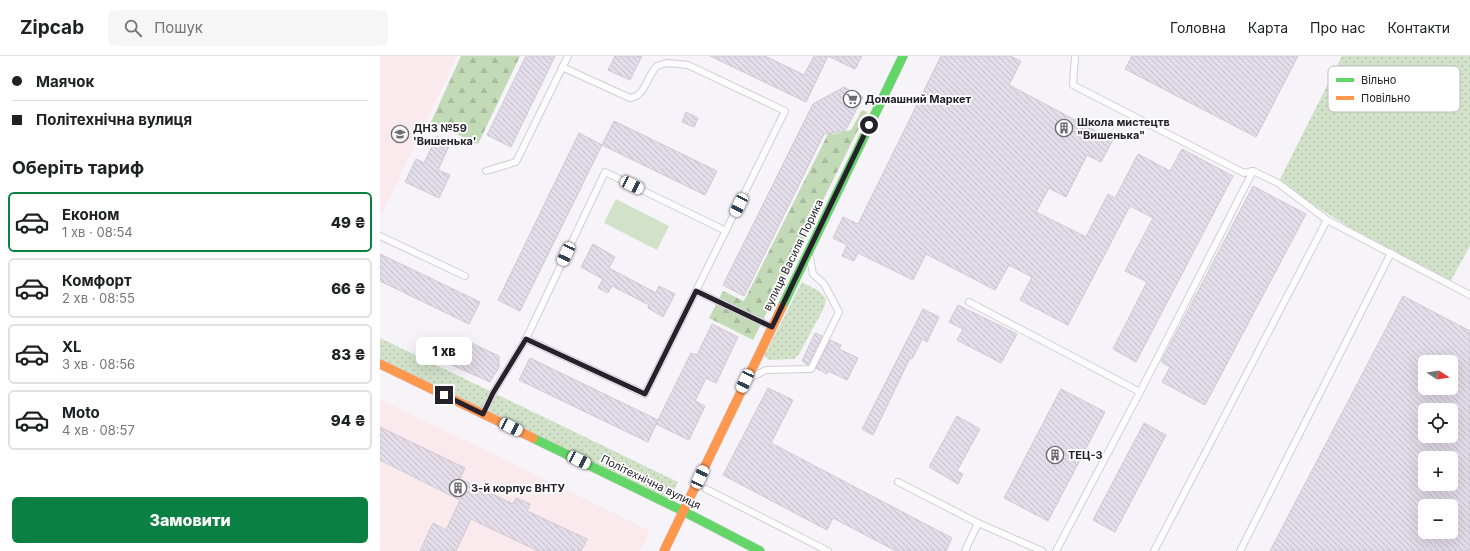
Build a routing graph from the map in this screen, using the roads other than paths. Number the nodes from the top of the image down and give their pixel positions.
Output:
1 (568, 56) edge
2 (903, 56) edge
3 (1075, 56) edge
4 (562, 67) junction
5 (486, 171) dead end
6 (1253, 171) junction
7 (1327, 220) junction
8 (726, 231) junction
9 (380, 236) edge
10 (809, 250) junction
11 (1391, 253) junction
12 (465, 276) dead end
13 (696, 291) junction
14 (1470, 295) edge
15 (969, 302) dead end
16 (772, 327) junction
17 (526, 339) junction
18 (380, 364) edge
19 (745, 381) junction
20 (1140, 392) junction
21 (483, 414) junction
22 (898, 482) dead end
23 (706, 489) dead end
24 (683, 510) junction
25 (978, 523) junction
26 (664, 551) edge
27 (760, 551) edge
28 (828, 551) edge
29 (964, 551) edge
30 (1042, 551) edge
31 (1056, 551) edge
32 (1154, 551) edge
33 (1240, 551) edge

1 - 4 lane
2 - 10 street, вулиця Василя Порика
3 - 6 lane
4 - 5 lane
4 - 8 lane
6 - 7 lane
6 - 20 lane
7 - 11 lane
7 - 32 lane
8 - 13 lane
8 - 17 lane
9 - 12 lane
10 - 16 street, вулиця Василя Порика
10 - 19 lane
11 - 14 lane
11 - 33 lane
13 - 16 lane
13 - 17 lane
15 - 20 lane
16 - 19 street, вулиця Василя Порика
17 - 21 lane
18 - 21 street, Політехнічна вулиця
19 - 24 street, вулиця Василя Порика
20 - 31 lane
21 - 24 street, Політехнічна вулиця
22 - 25 lane
23 - 28 lane
24 - 26 street, вулиця Василя Порика
24 - 27 street, Політехнічна вулиця
25 - 29 lane
25 - 30 lane

